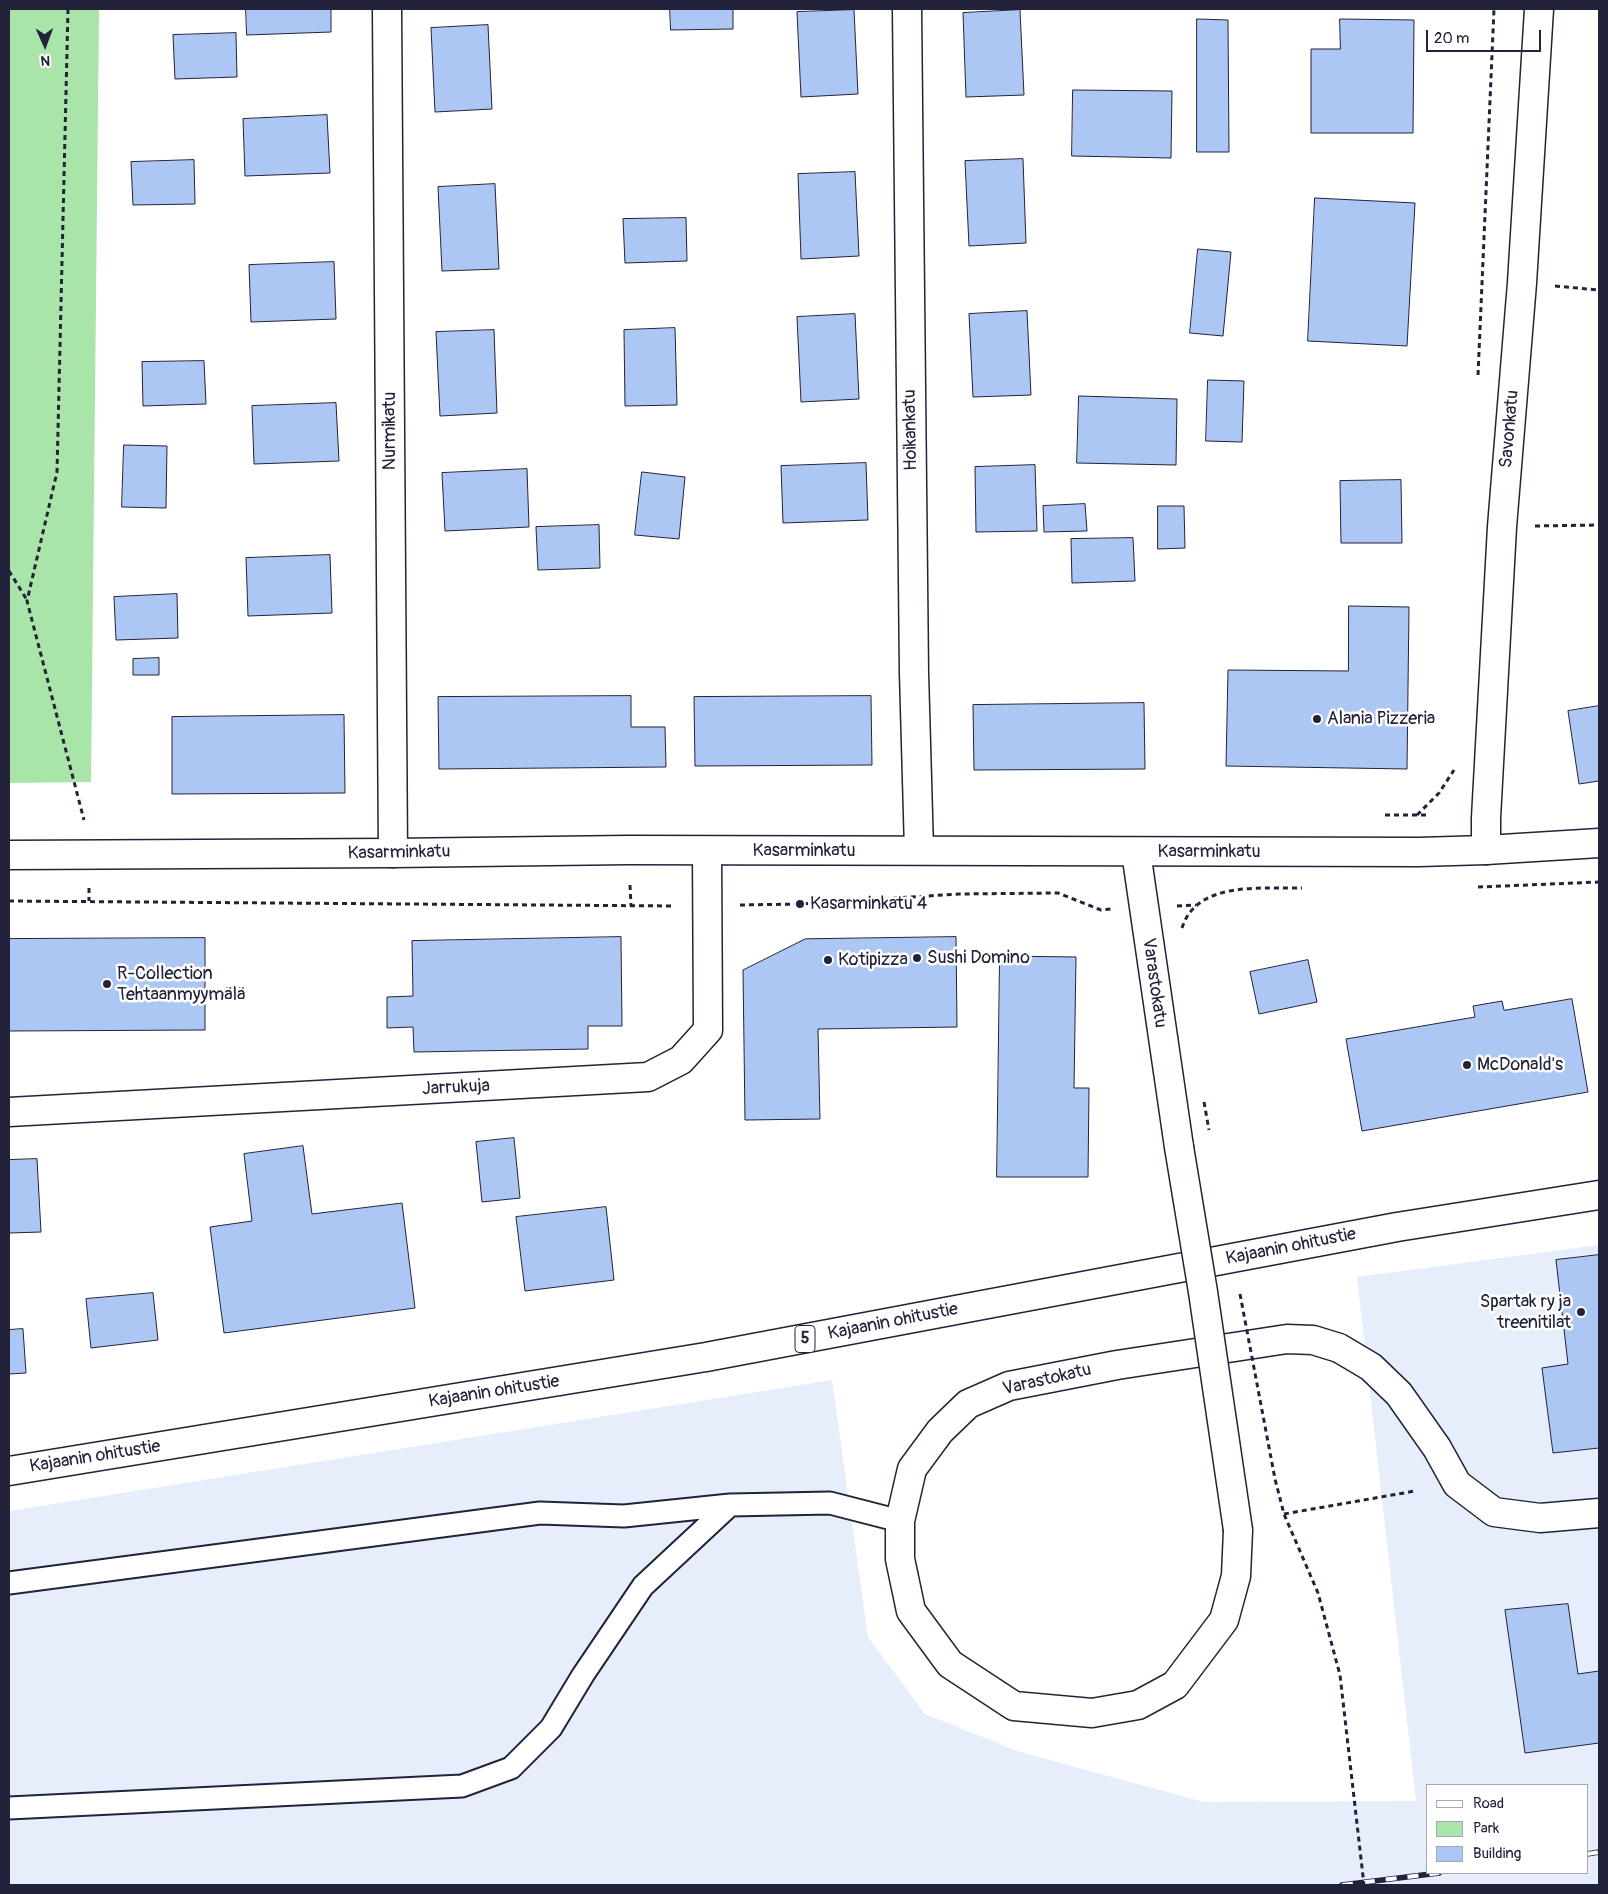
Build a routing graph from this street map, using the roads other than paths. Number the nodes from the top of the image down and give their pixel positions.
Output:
1 (387, 9) edge
2 (907, 9) edge
3 (1539, 9) edge
4 (1599, 843) edge
5 (919, 850) junction
6 (1486, 850) junction
7 (707, 851) junction
8 (1136, 852) junction
9 (393, 853) junction
10 (9, 855) edge
11 (9, 1112) edge
12 (1599, 1195) edge
13 (9, 1471) edge
14 (730, 1505) junction
15 (1599, 1513) edge
16 (900, 1521) junction
17 (9, 1583) edge
18 (9, 1808) edge

1 - 9 main road, Nurmikatu
2 - 5 main road, Hoikankatu
3 - 6 main road, Savonkatu
4 - 6 main road, Kasarminkatu
5 - 7 main road, Kasarminkatu
5 - 8 main road, Kasarminkatu
6 - 8 main road, Kasarminkatu
7 - 9 main road, Kasarminkatu
7 - 11 main road, Jarrukuja
8 - 16 main road, Varastokatu, bridge
9 - 10 main road, Kasarminkatu
12 - 13 main road, Kajaanin ohitustie / 5
14 - 16 lane
14 - 17 lane
14 - 18 lane
15 - 16 main road, Varastokatu

